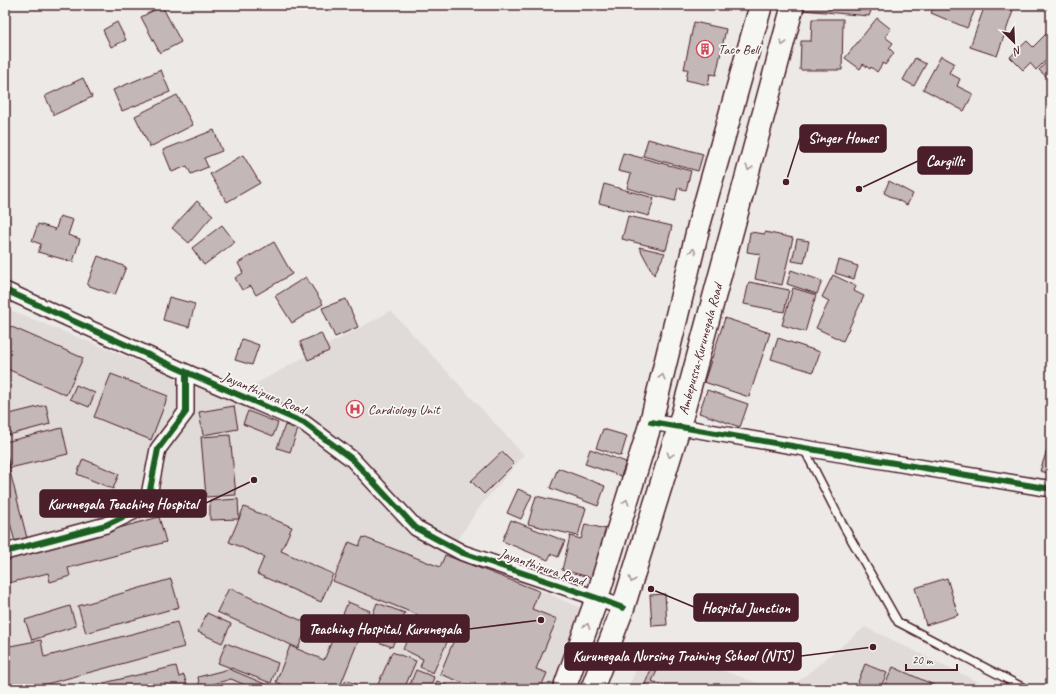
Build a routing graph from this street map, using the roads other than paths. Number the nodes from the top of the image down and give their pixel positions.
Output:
1 (761, 5) edge
2 (793, 5) edge
3 (5, 290) edge
4 (186, 372) junction
5 (651, 422) junction
6 (679, 427) junction
7 (804, 448) junction
8 (1051, 487) edge
9 (5, 552) edge
10 (598, 598) junction
11 (623, 608) junction
12 (564, 689) edge
13 (592, 689) edge
14 (1026, 689) edge

5 -> 1 highway, Ambepussa-Kurunegala Road
2 -> 6 highway, Ambepussa-Kurunegala Road
3 - 4 street, Jayanthipura Road
4 - 9 street
4 - 10 street, Jayanthipura Road
5 - 6 street
10 -> 5 highway, Ambepussa-Kurunegala Road
6 - 7 street
6 -> 11 highway, Ambepussa-Kurunegala Road
7 - 8 street
7 - 14 lane
10 - 11 street, Jayanthipura Road
12 -> 10 highway, Ambepussa-Kurunegala Road
11 - 13 highway, Ambepussa-Kurunegala Road

